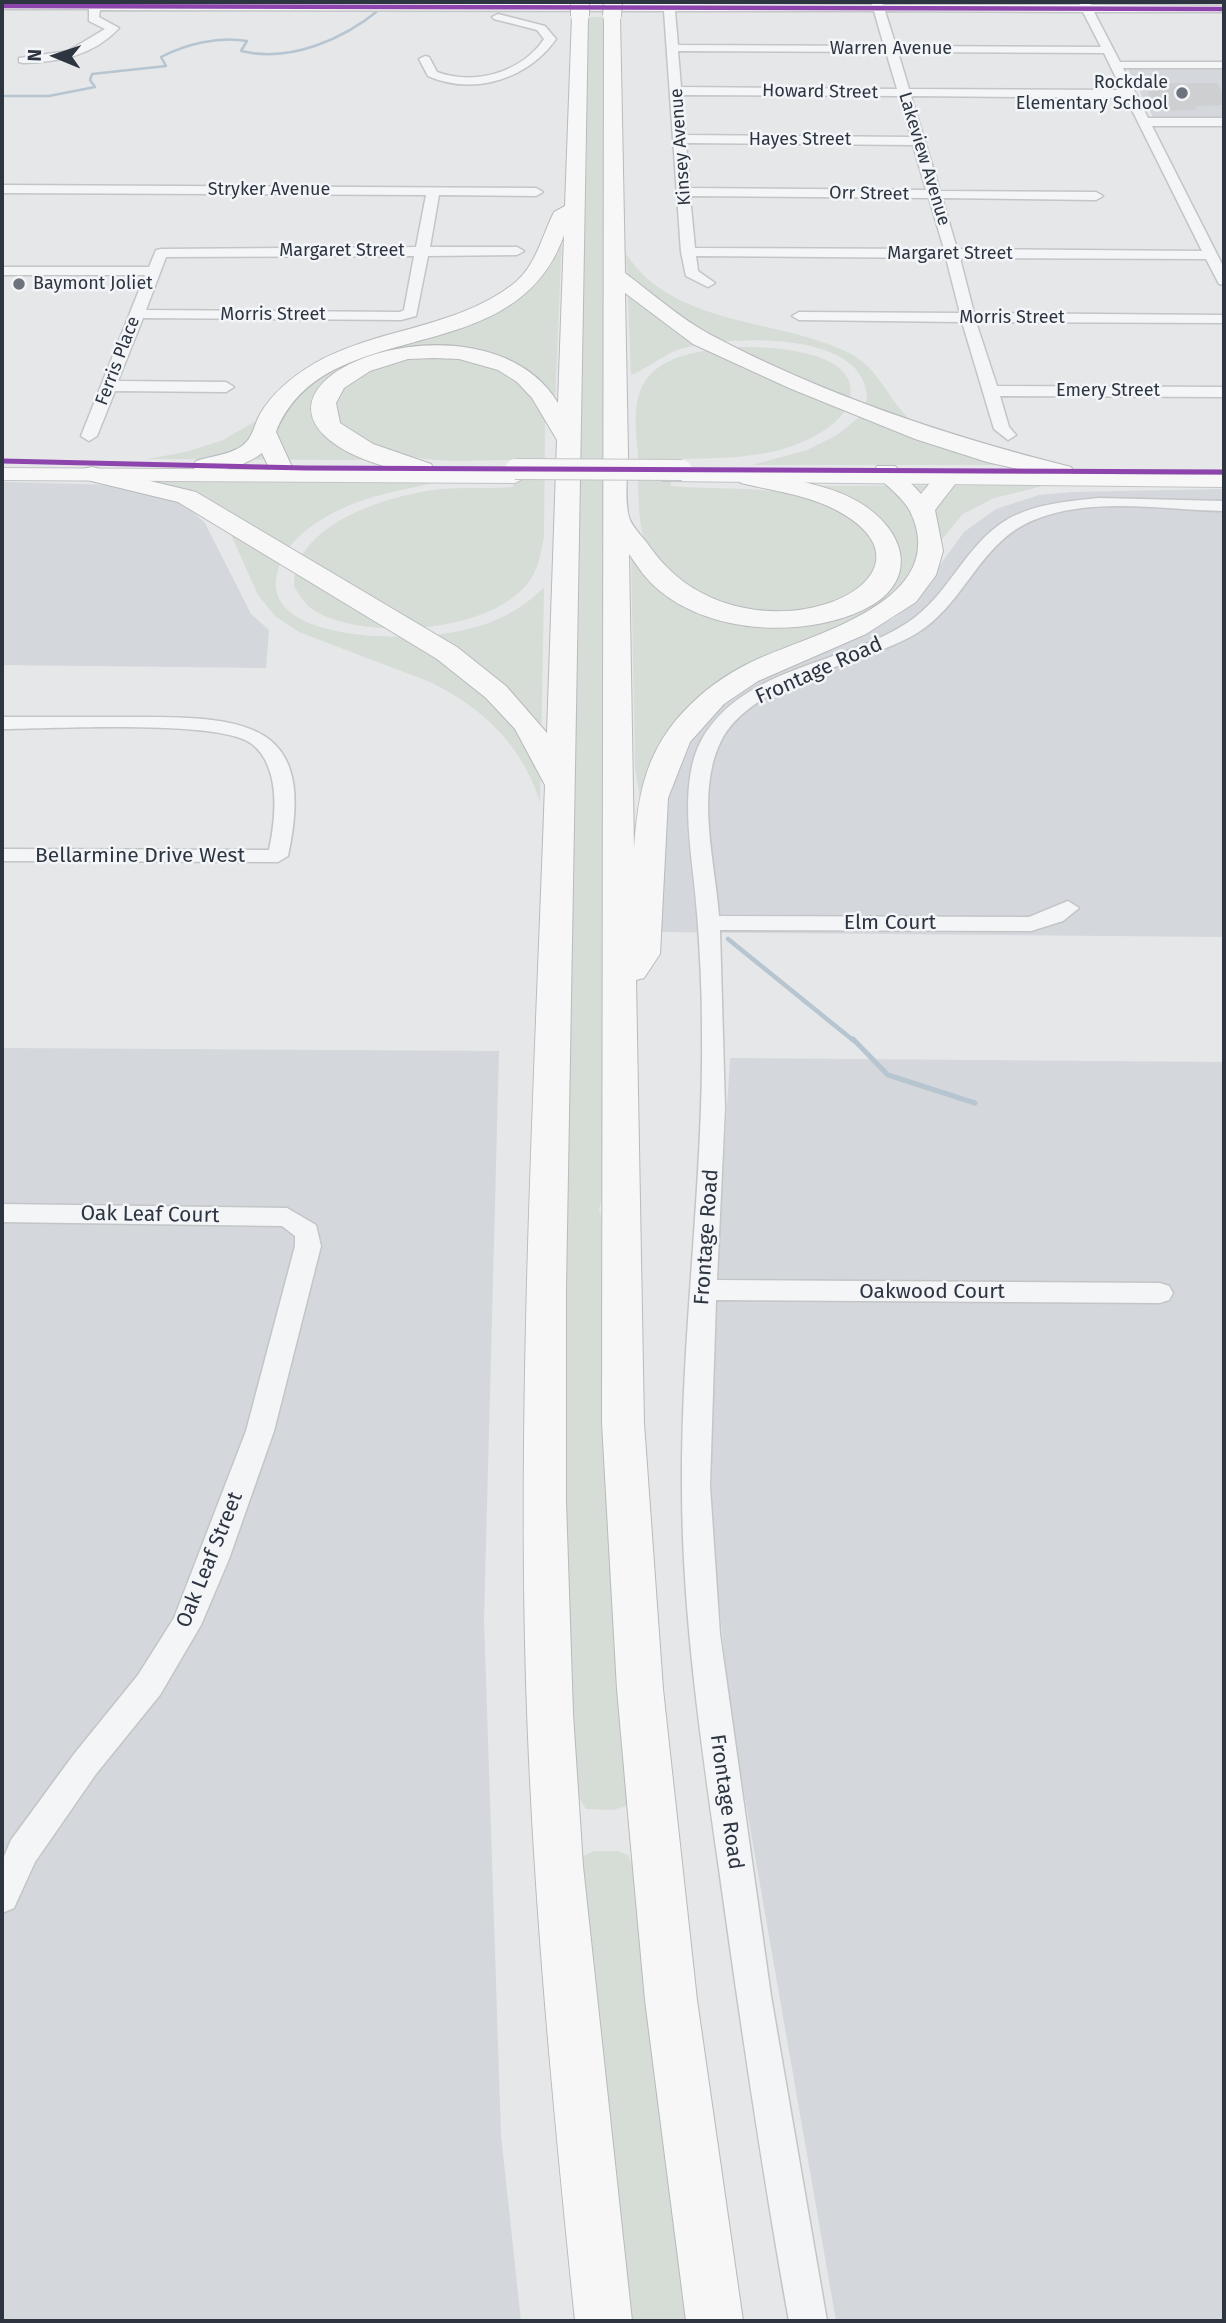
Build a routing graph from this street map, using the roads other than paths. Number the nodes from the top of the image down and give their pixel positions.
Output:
1 (365, 4) edge
2 (536, 5) edge
3 (669, 5) edge
4 (877, 5) edge
5 (1086, 5) edge
6 (2, 6) edge
7 (94, 6) junction
8 (487, 7) junction
9 (1215, 7) edge
10 (580, 9) edge
11 (613, 9) edge
12 (1224, 26) edge
13 (674, 48) junction
14 (891, 49) junction
15 (1108, 50) junction
16 (425, 59) dead end
17 (23, 60) dead end
18 (1116, 65) junction
19 (1224, 65) edge
20 (678, 91) junction
21 (904, 93) junction
22 (1131, 94) junction
23 (1144, 122) junction
24 (1224, 122) edge
25 (680, 139) junction
26 (920, 141) junction
27 (2, 189) edge
28 (433, 191) junction
29 (536, 192) dead end
30 (575, 192) junction
31 (683, 192) junction
32 (935, 195) junction
33 (1096, 196) dead end
34 (167, 251) joint
35 (517, 251) dead end
36 (422, 252) junction
37 (688, 252) junction
38 (952, 254) junction
39 (1211, 255) junction
40 (2, 271) edge
41 (152, 271) junction
42 (615, 276) junction
43 (1224, 281) edge
44 (708, 283) dead end
45 (136, 314) junction
46 (799, 316) dead end
47 (968, 318) junction
48 (1224, 320) edge
49 (108, 386) junction
50 (226, 387) dead end
51 (992, 391) junction
52 (1224, 392) edge
53 (265, 433) junction
54 (1008, 435) dead end
55 (89, 436) dead end
56 (568, 438) junction
57 (2, 461) edge
58 (205, 466) junction
59 (280, 467) junction
60 (422, 468) junction
61 (1062, 472) junction
62 (1224, 472) edge
63 (515, 473) junction
64 (2, 474) edge
65 (92, 474) junction
66 (676, 474) junction
67 (890, 475) junction
68 (750, 478) junction
69 (947, 479) junction
70 (1224, 481) edge
71 (1224, 506) edge
72 (922, 509) junction
73 (616, 520) junction
74 (2, 723) edge
75 (559, 788) junction
76 (2, 855) edge
77 (1068, 908) dead end
78 (709, 923) junction
79 (619, 988) junction
80 (2, 1213) edge
81 (296, 1222) joint
82 (704, 1290) junction
83 (1160, 1293) dead end
84 (12, 1846) edge
85 (2, 1897) edge
86 (604, 2321) edge
87 (715, 2321) edge
88 (808, 2321) edge

1 - 7 street
1 - 8 street
2 - 3 street
2 - 8 street
3 - 4 street
3 - 13 street, Kinsey Avenue
4 - 5 street
4 - 14 street, Lakeview Avenue
5 - 9 street
5 - 15 street
6 - 7 street
7 - 17 street
8 - 16 street
9 - 12 street
10 - 30 highway
11 - 42 highway
13 - 14 street, Warren Avenue
13 - 20 street, Kinsey Avenue
14 - 15 street, Warren Avenue
14 - 21 street, Lakeview Avenue
15 - 18 street
18 - 19 street
18 - 22 street
20 - 21 street, Howard Street
20 - 25 street, Kinsey Avenue
21 - 22 street, Howard Street
21 - 26 street, Lakeview Avenue
22 - 23 street
23 - 24 street
23 - 39 street
25 - 26 street, Hayes Street
25 - 31 street, Kinsey Avenue
26 - 32 street, Lakeview Avenue
27 - 28 street, Stryker Avenue
28 - 29 street, Stryker Avenue
28 - 36 street
30 - 53 highway
30 - 56 highway
31 - 32 street, Orr Street
31 - 37 street, Kinsey Avenue
32 - 33 street, Orr Street
32 - 38 street, Lakeview Avenue
34 - 36 street, Margaret Street
34 - 41 street, Ferris Place
35 - 36 street, Margaret Street
36 - 45 street, Morris Street
37 - 38 street, Margaret Street
37 - 44 street, Kinsey Avenue
38 - 39 street, Margaret Street
38 - 47 street, Lakeview Avenue
39 - 43 street
40 - 41 street
41 - 45 street, Ferris Place
42 - 61 highway
42 - 73 highway
45 - 49 street, Ferris Place
46 - 47 street, Morris Street
47 - 48 street, Morris Street
47 - 51 street, Lakeview Avenue
49 - 50 street
49 - 55 street, Ferris Place
51 - 52 street, Emery Street
51 - 54 street, Lakeview Avenue
53 - 58 highway
53 - 59 highway
56 - 60 highway
56 - 75 highway
57 - 58 main road
58 - 59 main road
59 - 60 main road
60 - 63 main road
61 - 62 main road
61 - 67 main road
63 - 65 main road
63 - 66 main road
64 - 65 main road
65 - 75 highway
66 - 67 main road
66 - 68 main road
67 - 68 main road
67 - 69 main road
67 - 72 highway
68 - 73 highway
69 - 70 main road
69 - 72 highway
71 - 78 street, Frontage Road
72 - 79 highway
73 - 79 highway
74 - 76 street, Bellarmine Drive West
75 - 86 highway
77 - 78 street, Elm Court
78 - 82 street, Frontage Road
79 - 87 highway
80 - 81 street, Oak Leaf Court
81 - 84 street, Oak Leaf Street
82 - 83 street, Oakwood Court
82 - 88 street, Frontage Road
84 - 85 street, Oak Leaf Street

